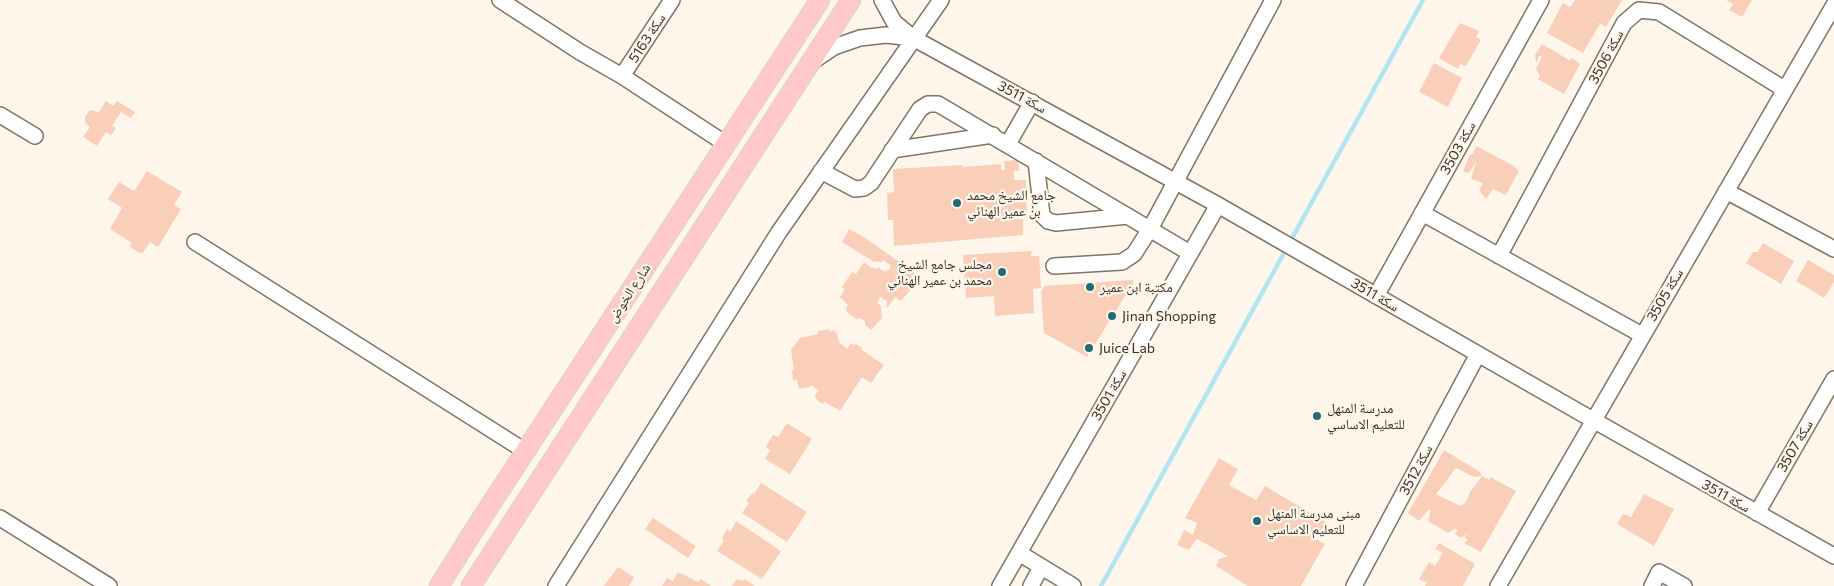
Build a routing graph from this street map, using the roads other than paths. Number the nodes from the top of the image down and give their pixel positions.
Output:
1 (500, 0) edge
2 (672, 0) edge
3 (820, 0) edge
4 (851, 0) edge
5 (882, 0) edge
6 (941, 0) edge
7 (1274, 0) edge
8 (1540, 0) edge
9 (1834, 5) edge
10 (913, 38) junction
11 (812, 61) junction
12 (622, 76) junction
13 (1784, 89) junction
14 (1032, 102) junction
15 (0, 115) edge
16 (992, 135) junction
17 (34, 136) dead end
18 (726, 144) junction
19 (1008, 144) junction
20 (892, 150) junction
21 (1036, 161) junction
22 (821, 171) junction
23 (1176, 181) junction
24 (1726, 191) junction
25 (1218, 205) junction
26 (1422, 213) junction
27 (1128, 216) junction
28 (1150, 229) junction
29 (195, 242) dead end
30 (1834, 249) edge
31 (1190, 253) junction
32 (1499, 256) junction
33 (1054, 266) dead end
34 (1376, 296) junction
35 (1642, 335) junction
36 (1478, 354) junction
37 (1834, 379) edge
38 (1593, 420) junction
39 (525, 451) junction
40 (1757, 513) junction
41 (0, 518) edge
42 (1019, 554) junction
43 (1834, 556) edge
44 (1041, 567) junction
45 (109, 586) edge
46 (439, 586) edge
47 (471, 586) edge
48 (556, 586) edge
49 (1000, 586) edge
50 (1031, 586) edge
51 (1073, 586) edge
52 (1354, 586) edge
53 (1498, 586) edge
54 (1652, 586) edge
55 (1684, 586) edge

1 - 12 street
2 - 12 street, سكة 5163
3 - 18 main road, شارع الخوض
4 - 11 main road, شارع الخوض
5 - 10 street
6 - 10 street
7 - 23 street
8 - 26 street, سكة 3503
9 - 13 street, سكة 3505
10 - 11 street
10 - 14 street, سكة 3511
10 - 22 street
11 - 47 main road, شارع الخوض
12 - 18 street
13 - 24 street, سكة 3505
13 - 32 street, سكة 3506
14 - 19 street
14 - 23 street, سكة 3511
15 - 17 street
16 - 19 street
16 - 20 street
16 - 20 street
18 - 39 main road, شارع الخوض
19 - 21 street
20 - 22 street
21 - 27 street
21 - 27 street
22 - 48 street
23 - 25 street, سكة 3511
23 - 28 street
24 - 30 street
24 - 35 street, سكة 3505
25 - 31 street, سكة 3501
25 - 34 street, سكة 3511
26 - 32 street
26 - 34 street, سكة 3503
27 - 28 street
28 - 31 street
28 - 33 street
29 - 39 street
31 - 42 street, سكة 3501
32 - 35 street
34 - 36 street, سكة 3511
35 - 38 street, سكة 3505
36 - 38 street, سكة 3511
36 - 52 street, سكة 3512
37 - 40 street, سكة 3507
38 - 40 street, سكة 3511
38 - 53 street, سكة 3505
39 - 46 main road, شارع الخوض
40 - 43 street, سكة 3511
41 - 45 street
42 - 44 street
42 - 49 street, سكة 3501
44 - 50 street
44 - 51 street
54 - 55 street

